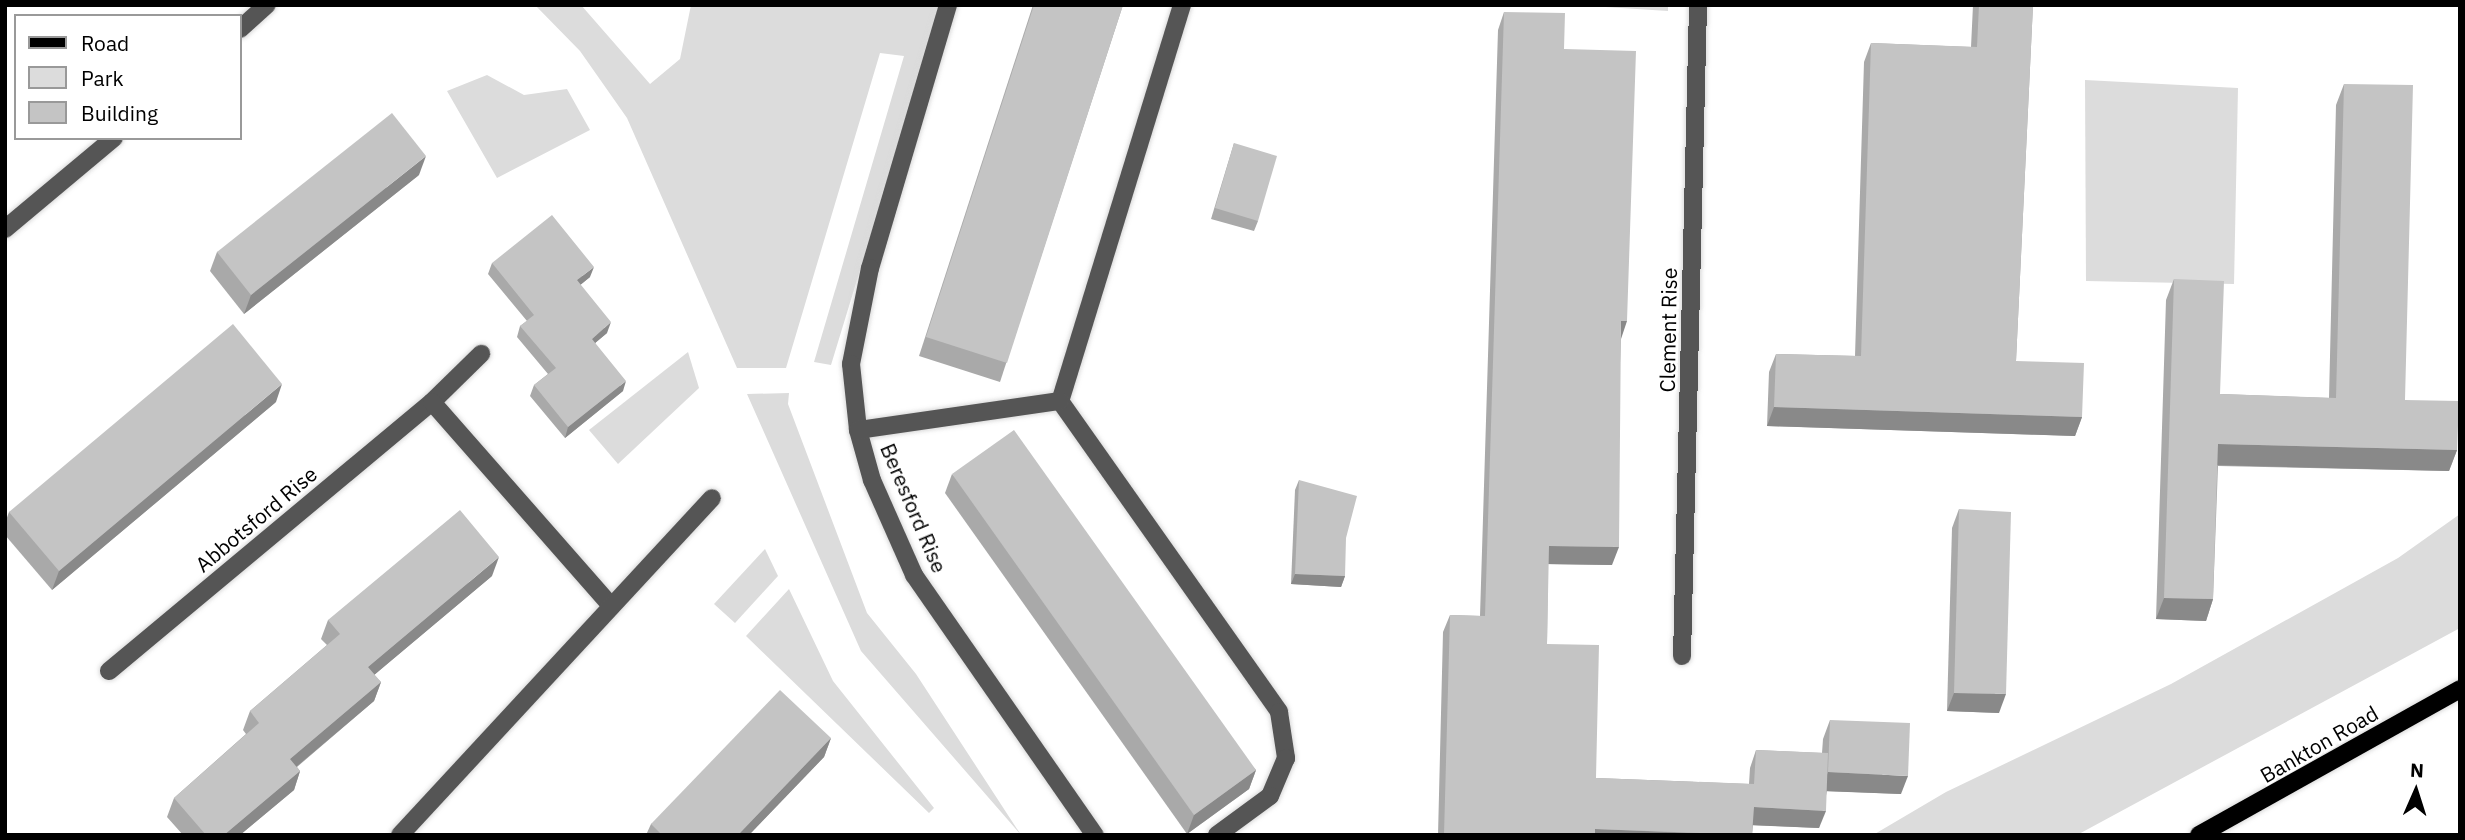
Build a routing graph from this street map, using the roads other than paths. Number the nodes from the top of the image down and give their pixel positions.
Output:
1 (267, 5) edge
2 (948, 5) edge
3 (1182, 5) edge
4 (1698, 5) edge
5 (242, 27) edge
6 (112, 140) edge
7 (5, 229) edge
8 (481, 354) dead end
9 (1060, 401) junction
10 (432, 402) junction
11 (858, 430) junction
12 (712, 498) dead end
13 (611, 606) junction
14 (1682, 656) dead end
15 (109, 671) dead end
16 (2460, 690) edge
17 (1085, 831) edge
18 (400, 835) edge
19 (1217, 835) edge
20 (2199, 835) edge

1 - 5 street
2 - 11 street, Beresford Rise
3 - 9 street
4 - 14 street, Clement Rise
6 - 7 street
8 - 10 street, Abbotsford Rise
9 - 11 street
9 - 19 street
10 - 13 street
10 - 15 street, Abbotsford Rise
11 - 17 street, Beresford Rise
12 - 13 street
13 - 18 street
16 - 20 main road, Bankton Road

